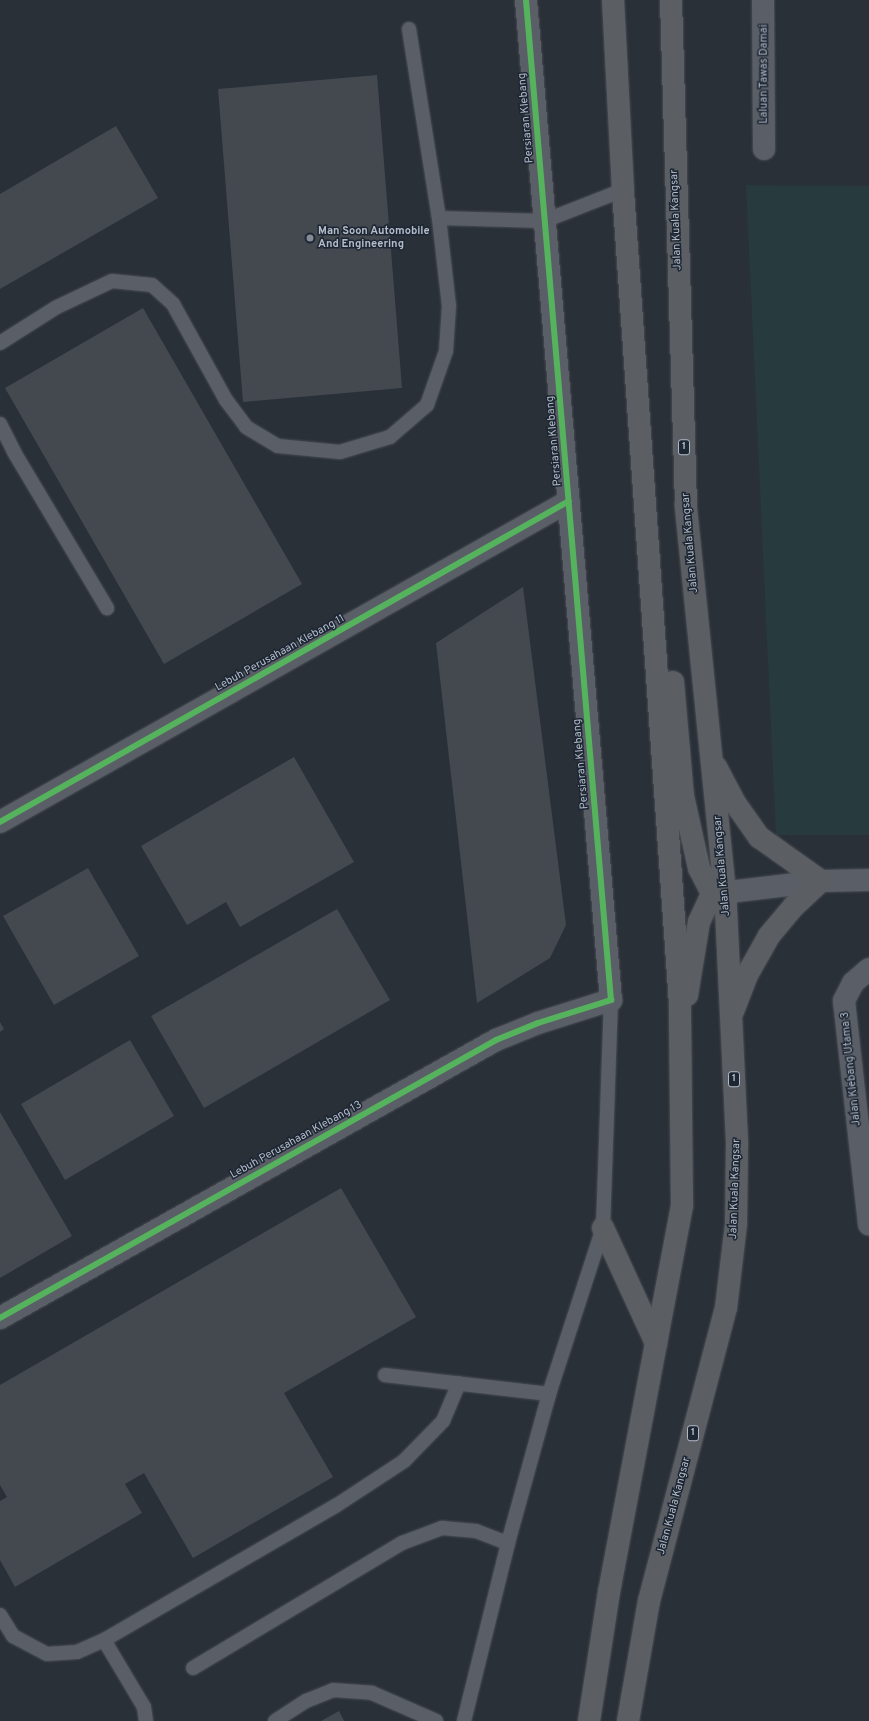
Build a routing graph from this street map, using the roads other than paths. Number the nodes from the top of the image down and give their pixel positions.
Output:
1 (526, 0) edge
2 (613, 0) edge
3 (671, 0) edge
4 (763, 0) edge
5 (409, 29) dead end
6 (764, 149) dead end
7 (623, 190) junction
8 (439, 218) junction
9 (544, 221) junction
10 (0, 343) edge
11 (0, 424) edge
12 (569, 501) junction
13 (652, 577) junction
14 (107, 608) dead end
15 (712, 759) junction
16 (0, 822) edge
17 (869, 880) edge
18 (821, 881) junction
19 (718, 893) junction
20 (869, 969) edge
21 (611, 1000) junction
22 (731, 1015) junction
23 (680, 1035) junction
24 (869, 1225) edge
25 (603, 1228) junction
26 (0, 1318) edge
27 (656, 1343) junction
28 (385, 1375) dead end
29 (459, 1383) junction
30 (549, 1394) junction
31 (508, 1543) junction
32 (0, 1615) edge
33 (104, 1640) junction
34 (193, 1668) dead end
35 (146, 1721) edge
36 (275, 1721) edge
37 (436, 1721) edge
38 (464, 1721) edge
39 (589, 1721) edge
40 (628, 1721) edge

1 - 9 street, Persiaran Klebang
2 - 7 highway
3 - 15 highway, Jalan Kuala Kangsar / 1
4 - 6 street, Laluan Tawas Damai
5 - 8 lane
7 - 9 lane
7 - 13 highway
8 - 9 lane
8 - 10 lane
9 - 12 street, Persiaran Klebang
11 - 14 lane
12 - 16 street, Lebuh Perusahaan Klebang 11
12 - 21 street, Persiaran Klebang
13 - 19 highway
13 - 23 highway
15 - 18 highway
15 - 19 highway, Jalan Kuala Kangsar / 1
17 - 18 street
18 - 19 street
18 - 22 highway
19 - 22 highway, Jalan Kuala Kangsar / 1
19 - 23 highway
20 - 24 street, Jalan Klebang Utama 3
21 - 25 lane
21 - 26 street, Lebuh Perusahaan Klebang 13
22 - 40 highway, Jalan Kuala Kangsar / 1
23 - 27 highway
25 - 27 highway
25 - 30 lane
27 - 39 highway
28 - 29 lane
29 - 30 lane
29 - 33 lane
30 - 31 lane
31 - 34 lane
31 - 38 lane
32 - 33 lane
33 - 35 lane
36 - 37 lane

